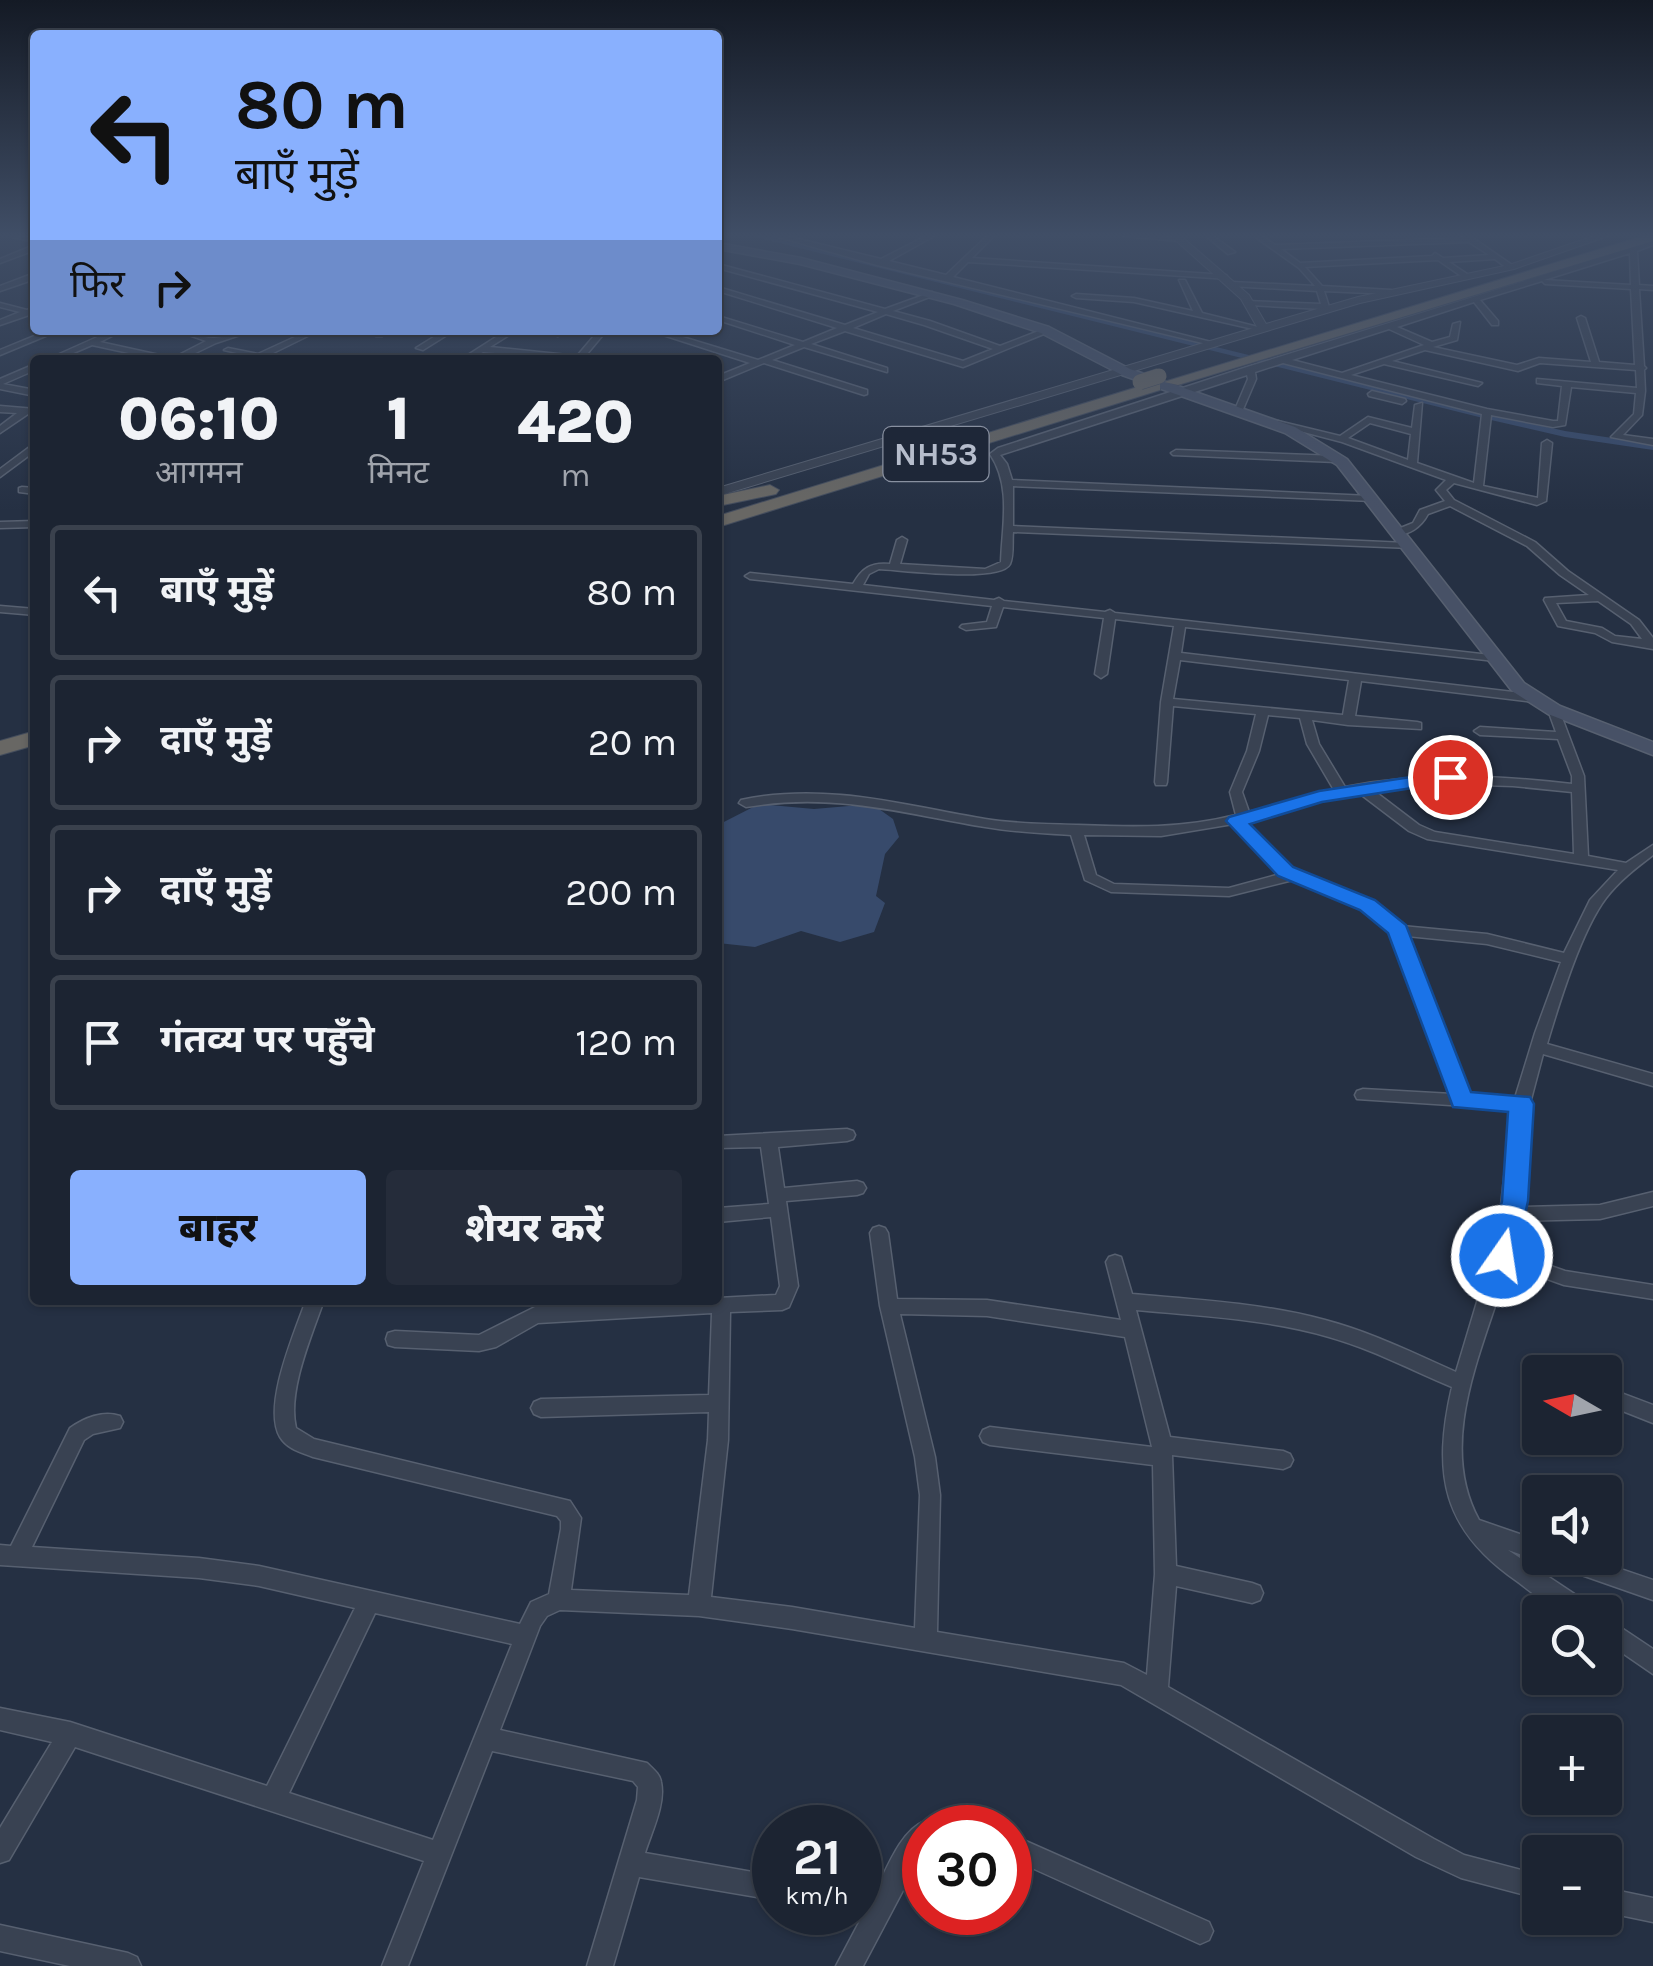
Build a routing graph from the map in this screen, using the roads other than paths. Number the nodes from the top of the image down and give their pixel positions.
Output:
1 (748, 328) edge
2 (842, 328) edge
3 (846, 328) edge
4 (936, 328) edge
5 (1039, 328) edge
6 (1139, 328) edge
7 (1258, 328) edge
8 (1267, 328) edge
9 (1340, 328) edge
10 (1352, 328) edge
11 (1382, 328) edge
12 (1392, 328) edge
13 (1456, 328) edge
14 (1584, 328) edge
15 (1637, 328) edge
16 (1263, 329) junction
17 (1046, 330) junction
18 (44, 335) edge
19 (106, 335) edge
20 (194, 335) edge
21 (233, 335) edge
22 (305, 335) edge
23 (443, 335) edge
24 (505, 335) edge
25 (599, 335) edge
26 (673, 335) edge
27 (1637, 338) junction
28 (1653, 339) edge
29 (212, 341) junction
30 (91, 342) junction
31 (802, 345) junction
32 (1429, 346) junction
33 (420, 348) dead end
34 (1000, 348) junction
35 (482, 349) junction
36 (228, 350) dead end
37 (1215, 352) junction
38 (0, 353) edge
39 (61, 355) edge
40 (151, 355) edge
41 (184, 355) edge
42 (253, 355) edge
43 (260, 355) edge
44 (472, 355) edge
45 (535, 355) edge
46 (583, 355) edge
47 (1239, 357) junction
48 (1280, 360) junction
49 (762, 362) junction
50 (1384, 362) junction
51 (1596, 365) junction
52 (30, 369) edge
53 (884, 370) dead end
54 (1250, 370) junction
55 (1646, 370) edge
56 (1342, 376) junction
57 (722, 377) edge
58 (1540, 380) dead end
59 (1156, 382) junction
60 (1478, 382) dead end
61 (0, 384) edge
62 (1568, 384) junction
63 (1641, 391) junction
64 (864, 392) dead end
65 (30, 393) edge
66 (1372, 394) dead end
67 (1419, 405) junction
68 (0, 410) edge
69 (30, 412) edge
70 (1238, 412) junction
71 (30, 413) edge
72 (1486, 415) junction
73 (1274, 424) junction
74 (0, 430) edge
75 (1416, 432) junction
76 (1340, 440) junction
77 (1653, 442) edge
78 (1547, 444) dead end
79 (30, 450) edge
80 (1176, 453) dead end
81 (1336, 459) junction
82 (1412, 465) junction
83 (0, 474) edge
84 (1451, 480) junction
85 (1008, 483) junction
86 (1478, 487) junction
87 (793, 488) junction
88 (22, 490) dead end
89 (30, 491) edge
90 (722, 491) edge
91 (1370, 499) junction
92 (722, 500) edge
93 (1451, 502) junction
94 (722, 510) edge
95 (722, 521) edge
96 (30, 524) edge
97 (0, 525) edge
98 (1006, 529) junction
99 (1402, 539) junction
100 (902, 540) dead end
101 (894, 566) junction
102 (750, 576) dead end
103 (857, 587) junction
104 (1601, 598) junction
105 (999, 602) junction
106 (0, 609) edge
107 (30, 612) edge
108 (1110, 613) junction
109 (1180, 622) junction
110 (966, 627) dead end
111 (1652, 645) edge
112 (1174, 656) junction
113 (1495, 658) junction
114 (1100, 674) dead end
115 (1354, 679) junction
116 (1535, 698) junction
117 (1167, 702) junction
118 (1554, 710) junction
119 (1262, 712) junction
120 (1305, 716) junction
121 (1348, 721) junction
122 (30, 724) edge
123 (1417, 726) dead end
124 (1480, 731) dead end
125 (0, 733) edge
126 (1564, 736) junction
127 (30, 739) edge
128 (0, 748) edge
129 (1653, 749) edge
130 (1161, 782) dead end
131 (1580, 789) junction
132 (1364, 790) junction
133 (1342, 793) junction
134 (746, 803) dead end
135 (1240, 820) junction
136 (1076, 829) junction
137 (1653, 849) edge
138 (1581, 858) junction
139 (1630, 864) junction
140 (1653, 865) edge
141 (1294, 875) junction
142 (1398, 930) junction
143 (1570, 960) junction
144 (1540, 1048) junction
145 (1653, 1080) edge
146 (1363, 1095) dead end
147 (1462, 1100) junction
148 (1521, 1104) junction
149 (847, 1135) dead end
150 (769, 1141) junction
151 (722, 1142) edge
152 (857, 1188) dead end
153 (1653, 1200) edge
154 (776, 1202) junction
155 (722, 1214) edge
156 (1512, 1214) junction
157 (879, 1232) dead end
158 (1502, 1256) junction
159 (1115, 1262) dead end
160 (1653, 1292) edge
161 (1125, 1301) junction
162 (313, 1305) edge
163 (613, 1306) edge
164 (721, 1306) junction
165 (889, 1306) junction
166 (1133, 1330) junction
167 (394, 1339) dead end
168 (1462, 1383) junction
169 (1622, 1402) edge
170 (719, 1403) junction
171 (541, 1408) dead end
172 (1653, 1414) edge
173 (113, 1422) dead end
174 (990, 1436) dead end
175 (1162, 1451) junction
176 (1284, 1460) dead end
177 (1472, 1527) junction
178 (1522, 1545) edge
179 (8, 1555) edge
180 (1166, 1574) junction
181 (1609, 1575) edge
182 (1653, 1590) edge
183 (1252, 1593) dead end
184 (1559, 1595) edge
185 (559, 1600) junction
186 (369, 1602) junction
187 (698, 1606) junction
188 (526, 1636) junction
189 (926, 1640) junction
190 (1643, 1649) edge
191 (1653, 1663) edge
192 (1157, 1690) junction
193 (0, 1719) edge
194 (70, 1734) junction
195 (485, 1738) junction
196 (272, 1800) junction
197 (0, 1851) edge
198 (439, 1854) junction
199 (1032, 1856) edge
200 (632, 1863) junction
201 (902, 1863) edge
202 (1522, 1882) edge
203 (752, 1884) edge
204 (882, 1889) edge
205 (1622, 1904) edge
206 (1653, 1910) edge
207 (1200, 1931) dead end
208 (859, 1935) edge
209 (0, 1938) edge
210 (128, 1966) edge
211 (395, 1966) edge
212 (600, 1966) edge
213 (848, 1966) edge

1 - 31 street
2 - 31 street
3 - 34 street
4 - 34 street
5 - 17 main road
6 - 37 street
7 - 16 street
8 - 16 street
9 - 47 highway, NH53
10 - 47 highway, NH53
11 - 48 street
12 - 32 street
13 - 32 street
14 - 51 street
15 - 27 street
16 - 37 street
17 - 34 street
17 - 59 main road
18 - 38 street
19 - 30 street
20 - 29 street
21 - 29 street
22 - 43 street
23 - 33 street
24 - 35 street
25 - 46 street
26 - 49 street
27 - 28 street
27 - 55 street
29 - 41 street
30 - 39 street
30 - 40 street
31 - 49 street
31 - 53 street
32 - 50 street
32 - 51 street
35 - 44 street
35 - 45 street
36 - 42 street
37 - 47 highway, NH53
37 - 59 highway, NH53
37 - 59 street
47 - 59 highway, NH53
48 - 54 street
48 - 56 street
49 - 57 street
49 - 64 street
50 - 56 street
50 - 60 street
51 - 55 street
52 - 61 street
54 - 59 street
54 - 70 street
55 - 63 street
56 - 72 street
58 - 62 street
59 - 70 main road
59 - 85 street
59 - 87 highway, NH53
59 - 90 street
59 - 95 highway, NH53
61 - 65 street
62 - 63 street
62 - 72 street
63 - 77 street
66 - 67 street
67 - 72 street
67 - 75 street
68 - 69 street
70 - 73 main road
71 - 74 street
72 - 86 street
73 - 76 street
73 - 81 main road
75 - 76 street
75 - 82 street
76 - 82 street
78 - 86 street
79 - 83 street
80 - 81 street
81 - 91 main road
82 - 84 street
84 - 86 street
84 - 93 street
85 - 91 street
85 - 98 street
87 - 92 highway
87 - 94 highway, NH53
88 - 89 street
91 - 99 main road
93 - 99 street
93 - 104 street
96 - 97 street
98 - 99 street
98 - 101 street
99 - 113 main road
100 - 101 street
101 - 103 street
102 - 103 street
103 - 105 street
104 - 111 street
104 - 111 street
105 - 108 street
105 - 110 street
106 - 107 street
108 - 109 street
108 - 114 street
109 - 112 street
109 - 113 street
112 - 115 street
112 - 117 street
113 - 116 main road
115 - 116 street
115 - 121 street
116 - 118 main road
117 - 119 street
117 - 130 street
118 - 126 street
118 - 129 main road
119 - 120 street
119 - 135 street
120 - 121 street
120 - 133 street
121 - 123 street
122 - 125 highway
124 - 126 street
126 - 131 street
127 - 128 highway
131 - 132 street
131 - 138 street
132 - 133 street
132 - 138 street
133 - 135 street
134 - 136 street
135 - 136 street
135 - 141 street
136 - 141 street
137 - 139 street
138 - 139 street
139 - 140 street
139 - 143 street
141 - 142 street
142 - 143 street
142 - 147 street
143 - 144 street
144 - 145 street
144 - 148 street
146 - 147 street
147 - 148 street
148 - 156 street
149 - 150 street
150 - 151 street
150 - 154 street
152 - 154 street
153 - 156 street
154 - 155 street
154 - 164 street
156 - 158 street
157 - 165 street
158 - 160 street
158 - 168 street
159 - 161 street
161 - 166 street
161 - 168 street
162 - 185 street
163 - 164 street
163 - 167 street
164 - 170 street
165 - 166 street
165 - 189 street
166 - 175 street
168 - 177 street
169 - 172 street
170 - 171 street
170 - 187 street
173 - 179 street
174 - 175 street
175 - 176 street
175 - 180 street
177 - 178 street
177 - 184 street
179 - 186 street
180 - 183 street
180 - 192 street
181 - 182 street
185 - 187 street
185 - 188 street
186 - 188 street
186 - 196 street
187 - 189 street
188 - 195 street
189 - 192 street
190 - 191 street
192 - 202 street
193 - 194 street
194 - 196 street
194 - 197 street
195 - 198 street
195 - 200 street
196 - 198 street
198 - 211 street
199 - 207 street
200 - 203 street
200 - 212 street
201 - 204 street
205 - 206 street
208 - 213 street
209 - 210 street

